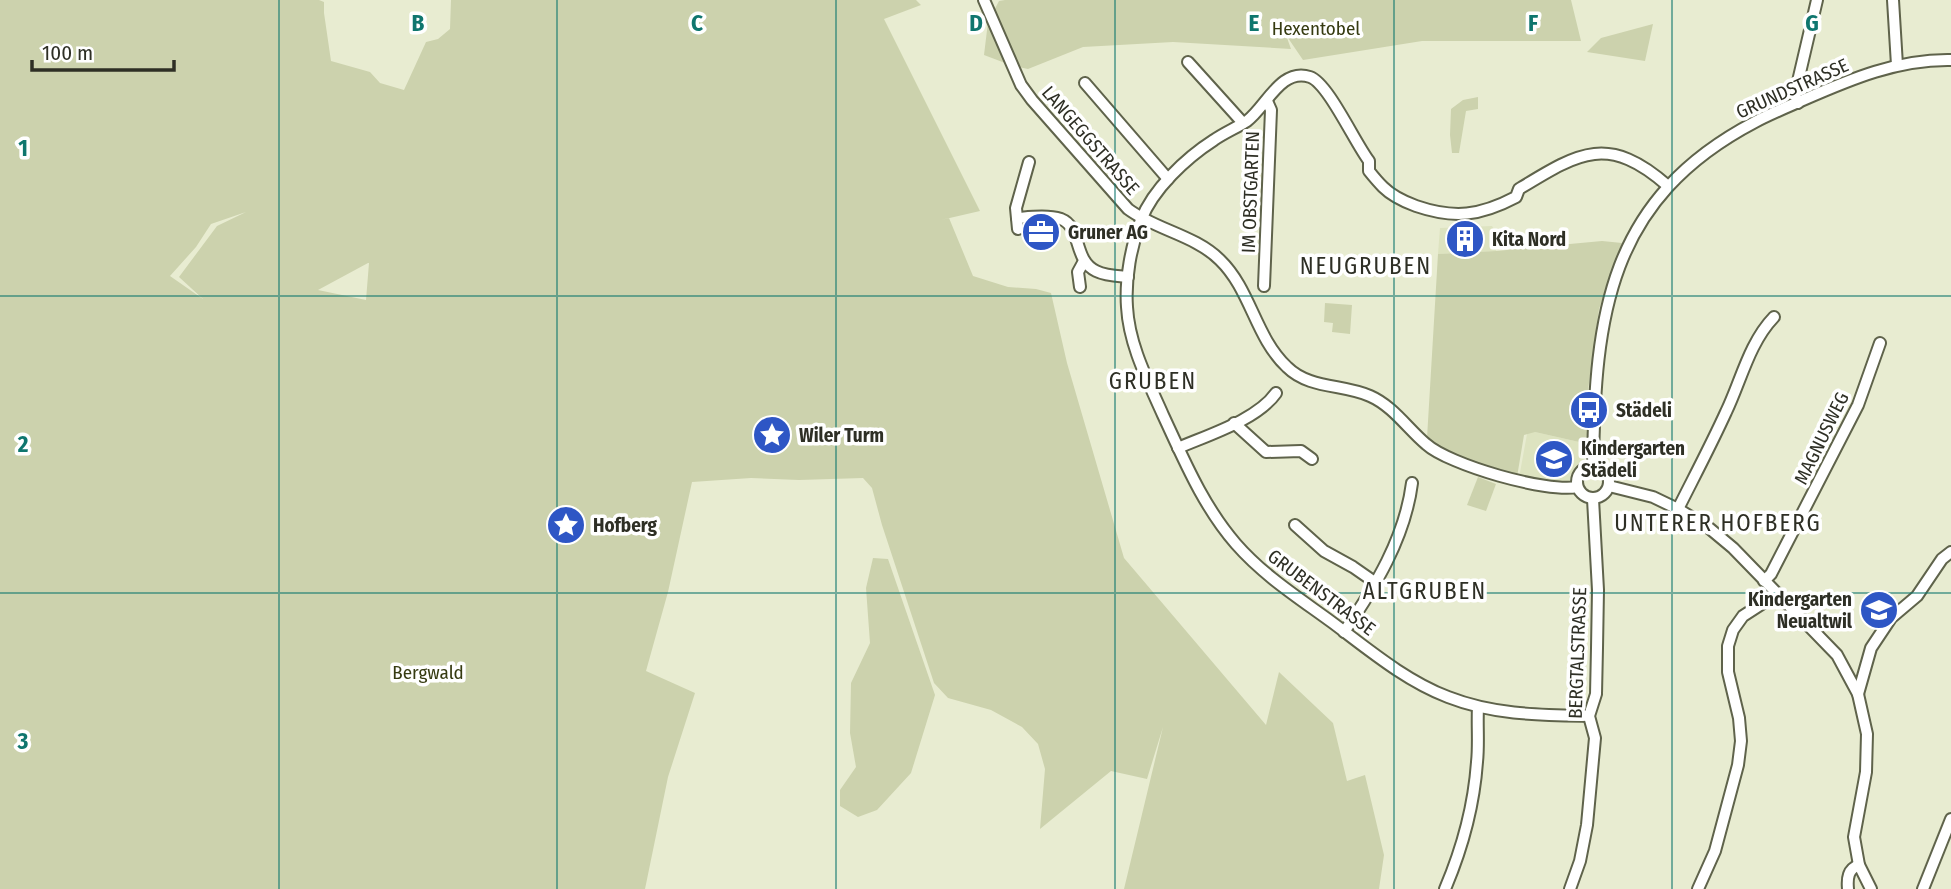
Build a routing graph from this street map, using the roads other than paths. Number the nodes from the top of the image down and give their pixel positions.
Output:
1 (984, 0) edge
2 (1817, 0) edge
3 (1893, 0) edge
4 (1951, 60) edge
5 (1188, 62) dead end
6 (1897, 65) junction
7 (1085, 83) dead end
8 (1267, 101) junction
9 (1798, 103) junction
10 (1243, 123) junction
11 (1029, 162) dead end
12 (1168, 179) junction
13 (1668, 186) junction
14 (1141, 219) junction
15 (1084, 261) junction
16 (1128, 277) junction
17 (1264, 286) dead end
18 (1080, 287) dead end
19 (1774, 317) dead end
20 (1880, 343) dead end
21 (1276, 393) dead end
22 (1234, 423) junction
23 (1178, 448) junction
24 (1312, 459) dead end
25 (1593, 466) junction
26 (1412, 483) dead end
27 (1609, 486) junction
28 (1577, 487) junction
29 (1593, 499) junction
30 (1678, 509) junction
31 (1294, 525) dead end
32 (1951, 552) edge
33 (1764, 581) junction
34 (1376, 583) junction
35 (1777, 594) junction
36 (1344, 632) junction
37 (1858, 694) junction
38 (1478, 707) junction
39 (1589, 716) junction
40 (1951, 819) edge
41 (1859, 865) junction
42 (1445, 889) edge
43 (1570, 889) edge
44 (1698, 889) edge
45 (1848, 889) edge
46 (1871, 889) edge
47 (1923, 889) edge

1 - 14 street, LANGEGGSTRASSE
2 - 9 street
3 - 6 street
4 - 6 street, GRUNDSTRASSE
5 - 10 street
6 - 9 street, GRUNDSTRASSE
7 - 12 street
8 - 10 street
8 - 13 street
8 - 17 street, IM OBSTGARTEN
9 - 13 street, GRUNDSTRASSE
10 - 12 street
11 - 15 street
12 - 14 street
13 - 25 street, GRUNDSTRASSE
14 - 16 street, GRUBENSTRASSE
14 - 28 street, LANGEGGSTRASSE
15 - 16 street
15 - 18 street
16 - 23 street, GRUBENSTRASSE
19 - 30 street
20 - 33 street, MAGNUSWEG
21 - 22 street
22 - 23 street
22 - 24 street
23 - 36 street, GRUBENSTRASSE
25 - 27 street
25 - 28 street
26 - 34 street
27 - 29 street
27 - 30 street
28 - 29 street
29 - 39 street, BERGTALSTRASSE
30 - 33 street
31 - 34 street
32 - 37 street
33 - 35 street
34 - 36 street
35 - 37 street
35 - 44 street
36 - 38 street, GRUBENSTRASSE
37 - 41 street
38 - 39 street, GRUBENSTRASSE
38 - 42 street
39 - 43 street, BERGTALSTRASSE
40 - 47 street
41 - 45 street
41 - 46 street

